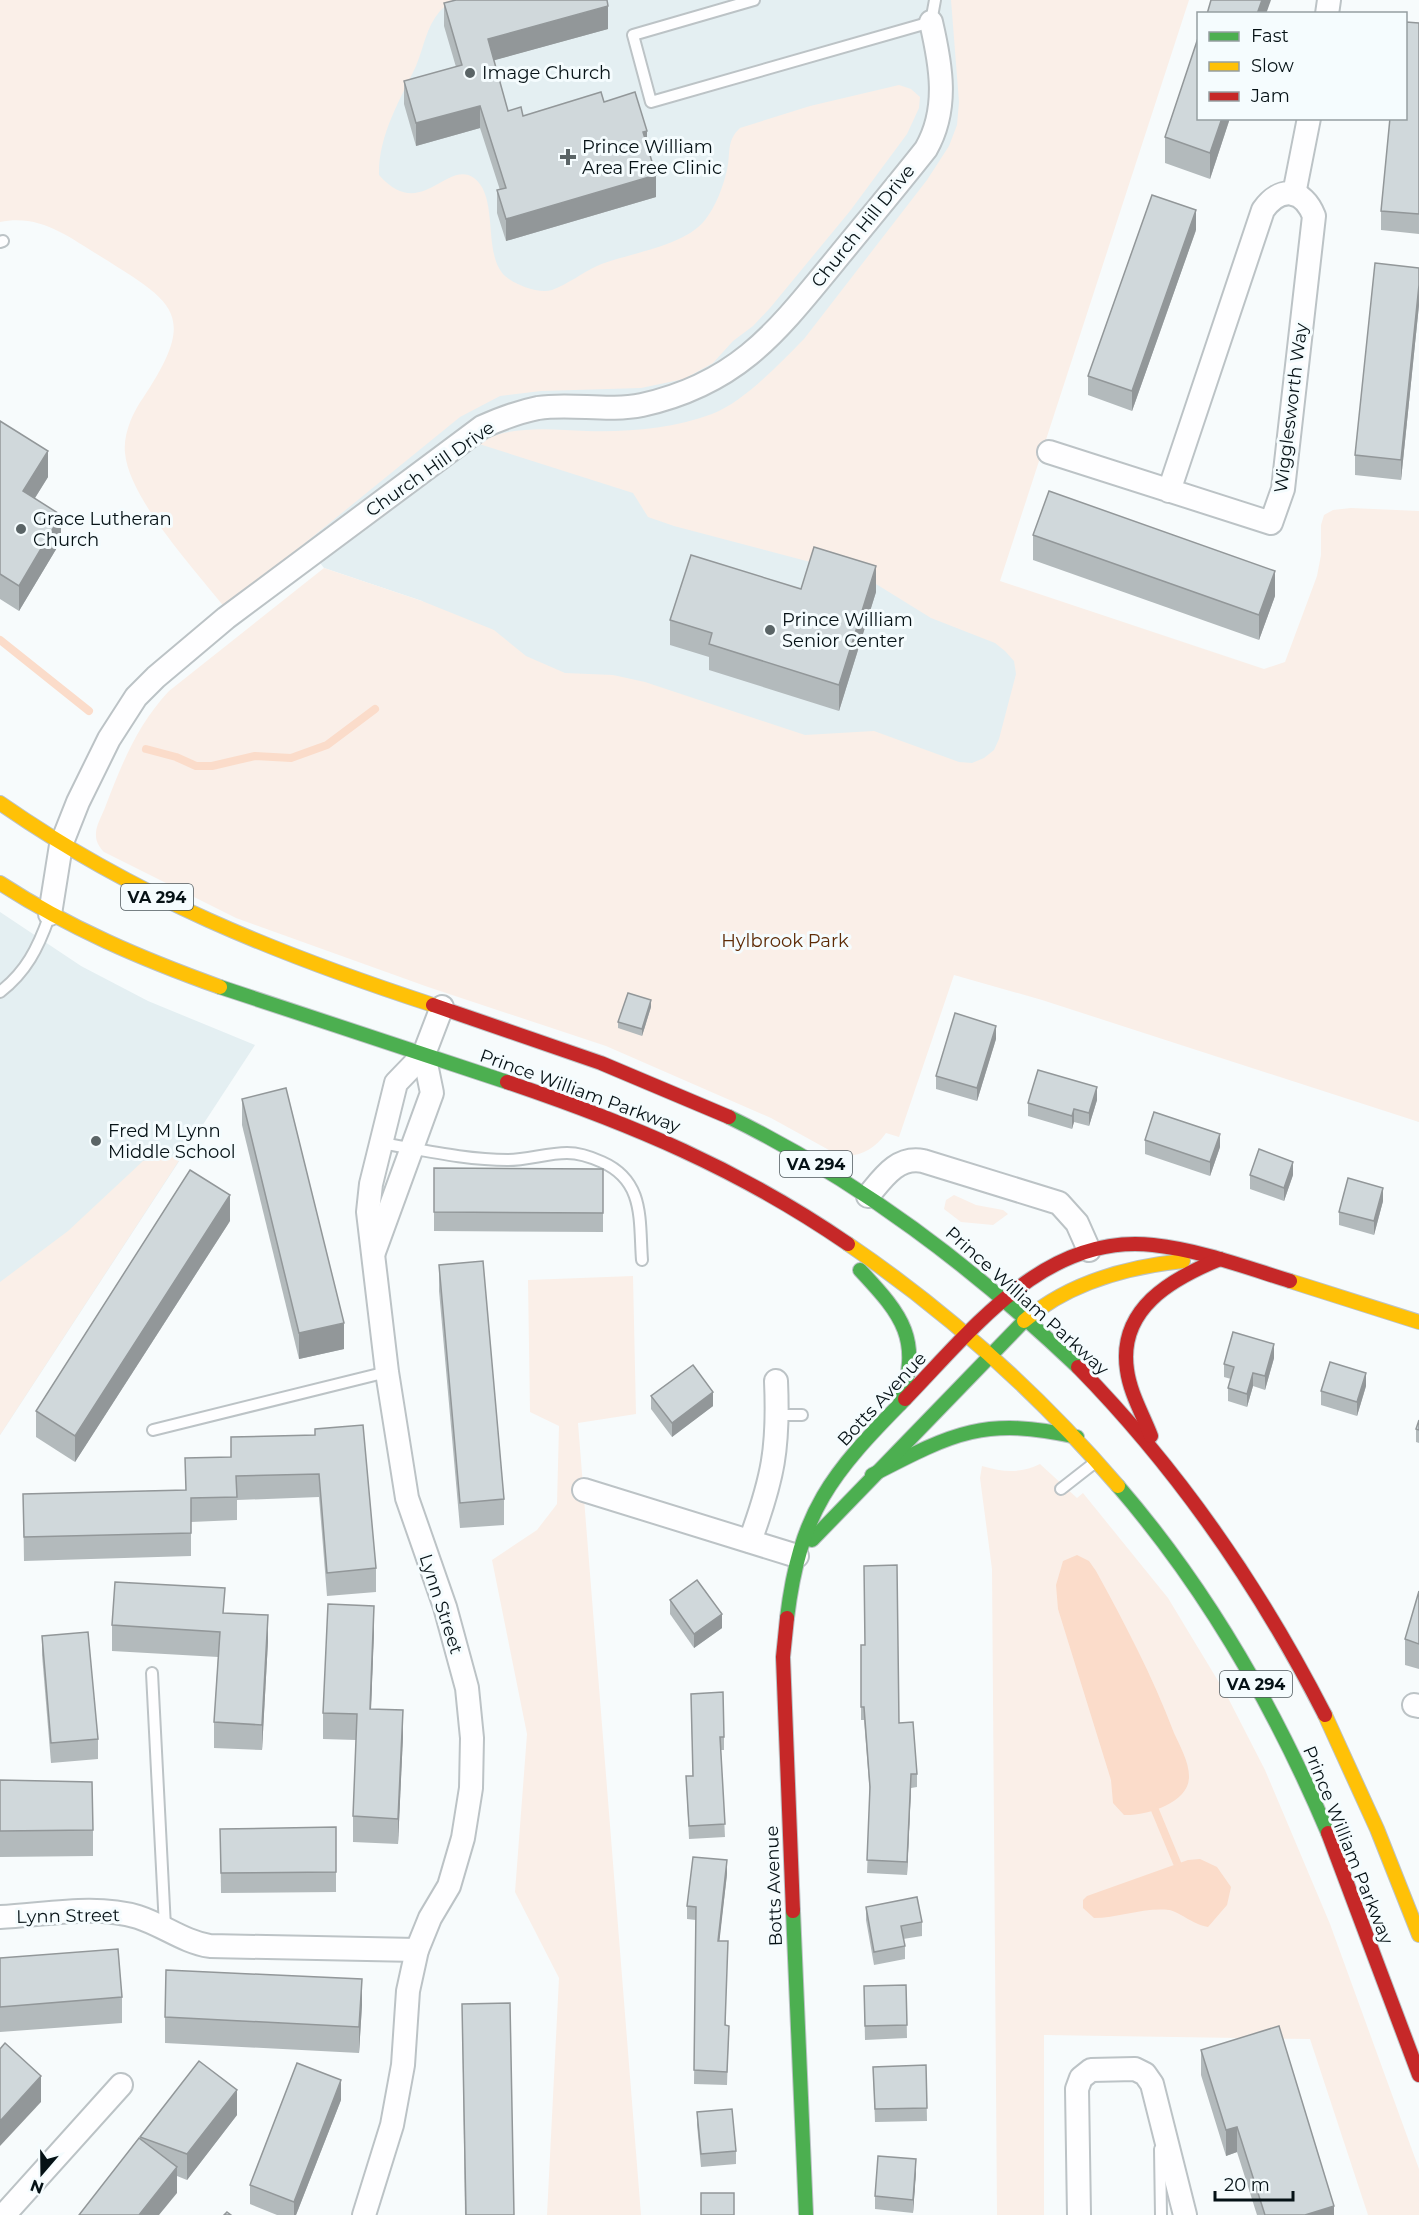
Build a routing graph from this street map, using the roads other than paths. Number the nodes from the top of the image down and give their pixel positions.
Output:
1 (754, 0) edge
2 (933, 11) edge
3 (1309, 120) edge
4 (1294, 194) junction
5 (1049, 452) dead end
6 (1169, 490) junction
7 (0, 803) edge
8 (61, 845) junction
9 (0, 883) edge
10 (50, 914) junction
11 (0, 992) edge
12 (442, 1007) junction
13 (424, 1054) junction
14 (381, 1143) junction
15 (412, 1148) junction
16 (868, 1196) junction
17 (811, 1219) junction
18 (1089, 1250) junction
19 (374, 1252) junction
20 (1220, 1259) junction
21 (642, 1260) dead end
22 (1004, 1300) junction
23 (1027, 1320) junction
24 (1419, 1322) edge
25 (968, 1334) junction
26 (992, 1354) junction
27 (387, 1372) junction
28 (776, 1381) dead end
29 (900, 1404) junction
30 (777, 1414) junction
31 (802, 1415) dead end
32 (153, 1430) dead end
33 (1077, 1437) junction
34 (1158, 1454) junction
35 (1098, 1460) junction
36 (872, 1475) junction
37 (1061, 1489) dead end
38 (584, 1490) dead end
39 (750, 1541) junction
40 (797, 1556) junction
41 (152, 1673) dead end
42 (0, 1917) edge
43 (165, 1927) junction
44 (1419, 1935) edge
45 (417, 1950) junction
46 (1419, 2075) edge
47 (121, 2085) dead end
48 (1159, 2113) junction
49 (4, 2215) edge
50 (364, 2215) edge
51 (806, 2215) edge
52 (1079, 2215) edge
53 (1161, 2215) edge
54 (1185, 2215) edge

1 - 2 lane
2 - 8 street, Church Hill Drive
3 - 4 street
4 - 6 street
4 - 6 street, Wigglesworth Way
5 - 6 street, Wigglesworth Way
7 - 8 main road, Prince William Parkway / VA 294
8 - 10 street, Church Hill Drive
8 - 12 main road, Prince William Parkway / VA 294
9 - 10 main road, Prince William Parkway / VA 294
10 - 11 lane
10 - 13 main road, Prince William Parkway / VA 294
12 - 13 street, Lynn Street
12 - 16 main road, Prince William Parkway / VA 294
13 - 14 street, Lynn Street
13 - 15 street, Lynn Street
13 - 17 main road, Prince William Parkway / VA 294
14 - 15 lane
14 - 19 street, Lynn Street
15 - 19 street, Lynn Street
15 - 21 lane
16 - 18 street
16 - 22 main road, Prince William Parkway / VA 294
17 - 25 main road, Prince William Parkway / VA 294
17 - 29 main road
18 - 20 main road, Botts Avenue
18 - 22 main road, Botts Avenue
19 - 27 street, Lynn Street
20 - 23 main road
20 - 24 main road, Botts Avenue
20 - 34 main road
22 - 23 main road, Prince William Parkway / VA 294
22 - 25 main road, Botts Avenue
23 - 26 main road
23 - 34 main road, Prince William Parkway / VA 294
25 - 26 main road, Prince William Parkway / VA 294
25 - 29 main road, Botts Avenue
26 - 33 main road, Prince William Parkway / VA 294
26 - 36 main road
27 - 32 lane
27 - 45 street, Lynn Street
28 - 30 street
29 - 40 main road, Botts Avenue
30 - 31 lane
30 - 39 street
33 - 35 main road, Prince William Parkway / VA 294
33 - 36 main road
34 - 44 main road, Prince William Parkway / VA 294
35 - 37 lane
35 - 46 main road, Prince William Parkway / VA 294
36 - 40 main road
38 - 39 street
39 - 40 street
40 - 51 main road, Botts Avenue
41 - 43 lane
42 - 43 street, Lynn Street
43 - 45 street, Lynn Street
45 - 50 street, Lynn Street
47 - 49 street
48 - 52 street
48 - 53 lane
48 - 54 street

